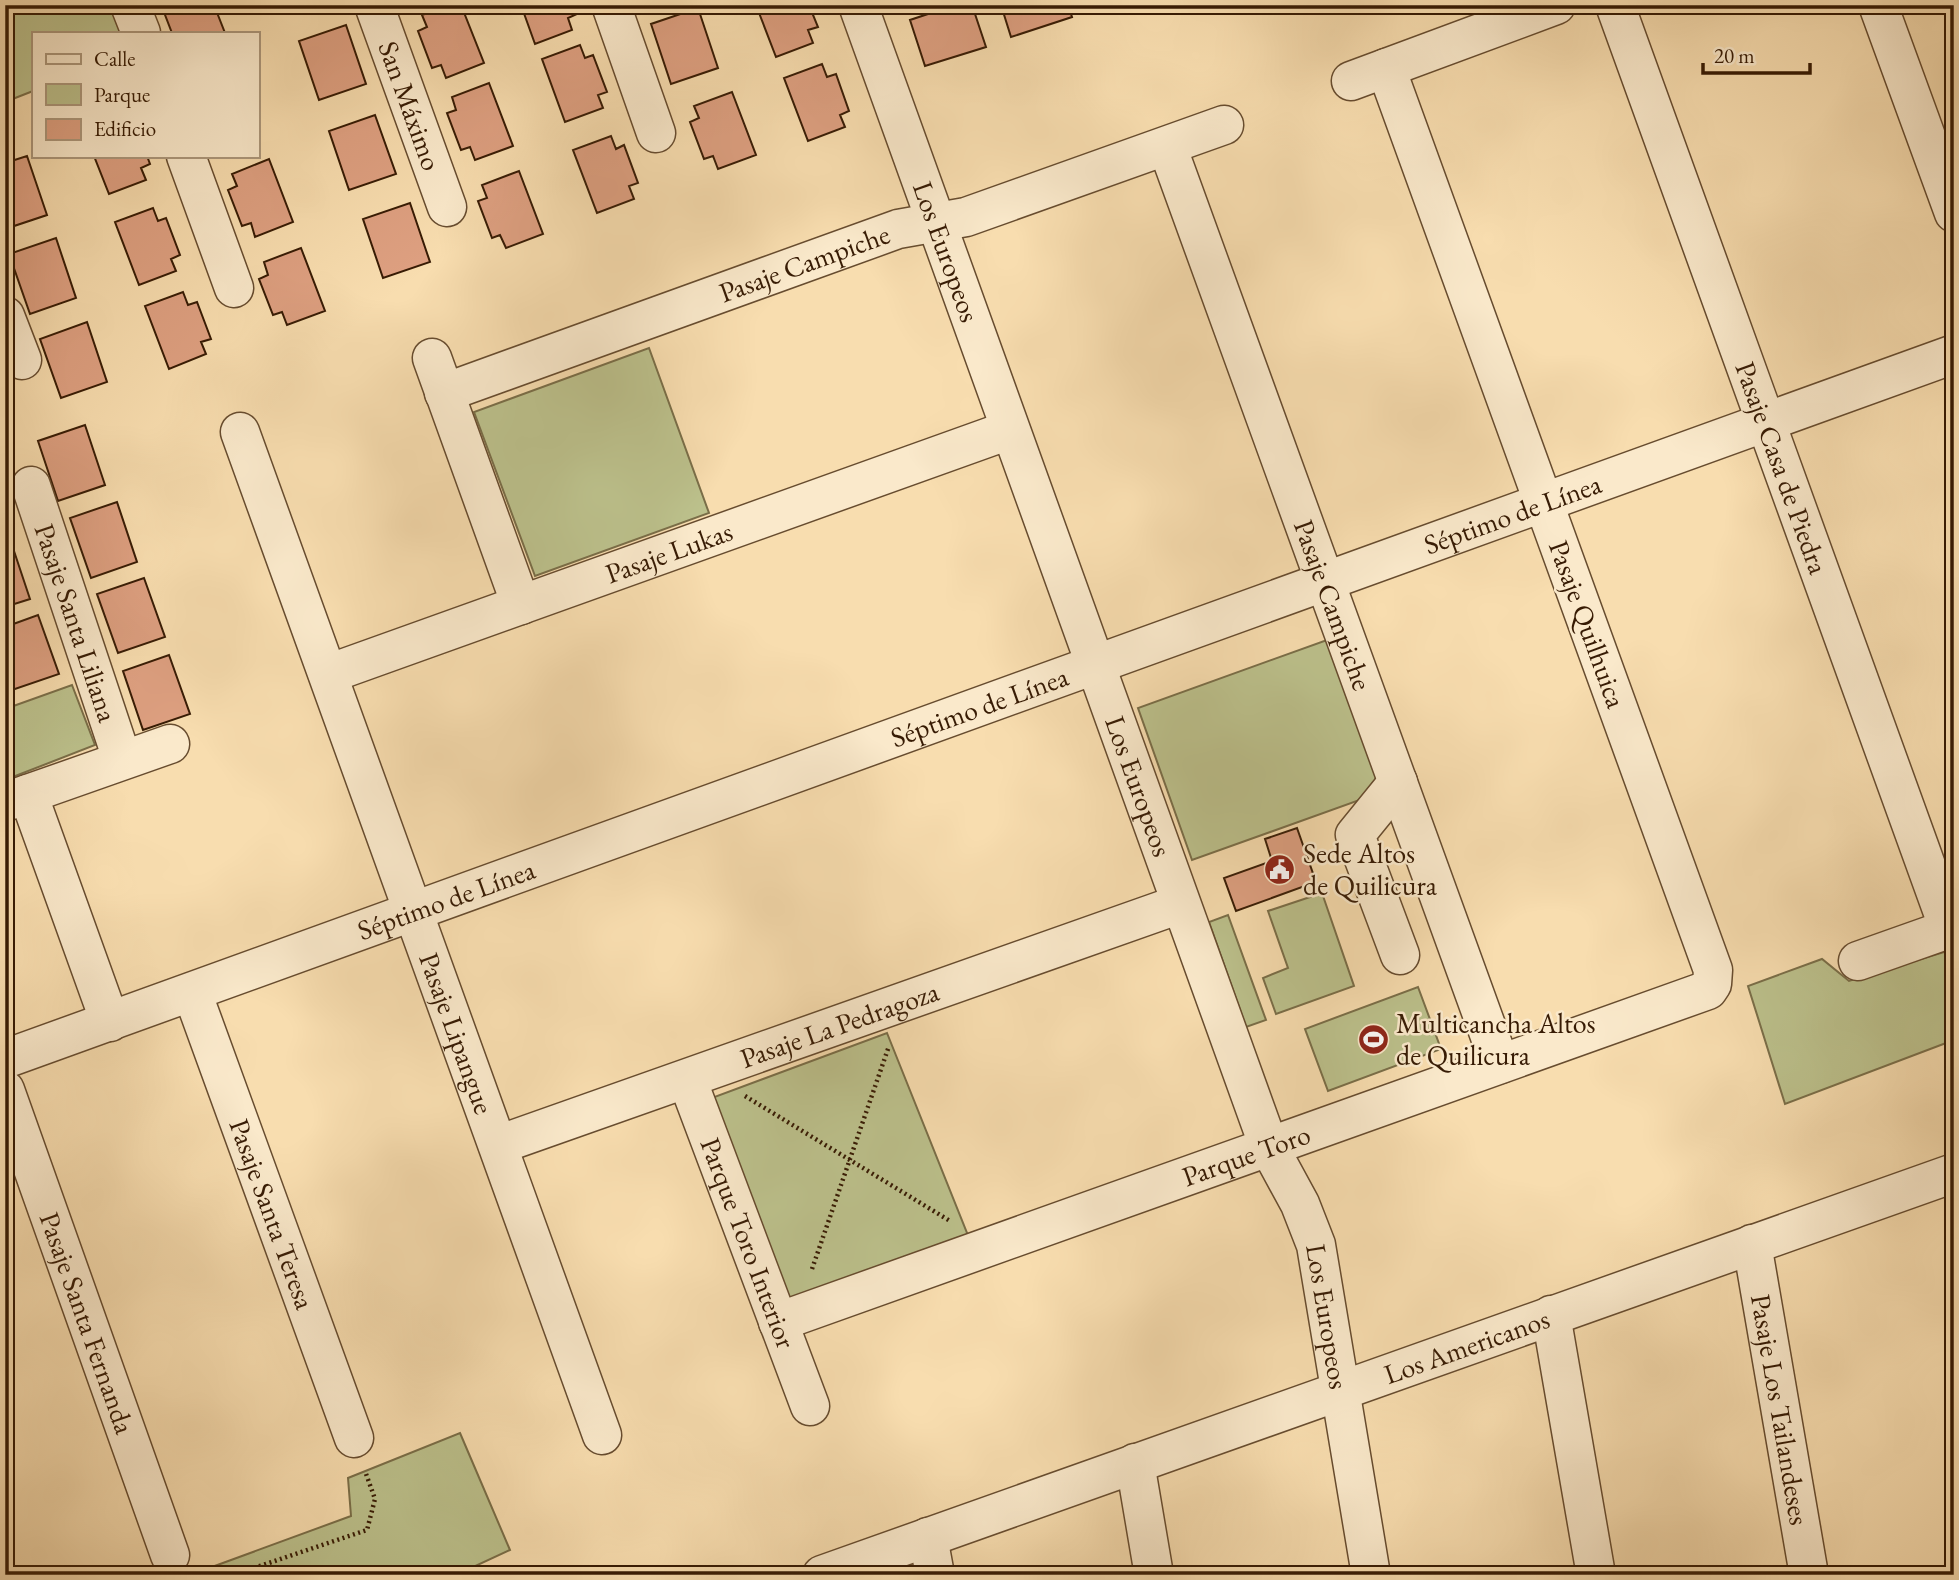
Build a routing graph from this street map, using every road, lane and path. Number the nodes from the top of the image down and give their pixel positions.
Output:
1 (130, 5) edge
2 (374, 5) edge
3 (611, 5) edge
4 (858, 5) edge
5 (1556, 5) edge
6 (1615, 5) edge
7 (1878, 5) edge
8 (141, 32) edge
9 (1386, 68) junction
10 (1351, 81) dead end
11 (1224, 125) dead end
12 (656, 133) dead end
13 (1167, 146) junction
14 (187, 158) edge
15 (447, 207) dead end
16 (1954, 213) edge
17 (936, 223) junction
18 (234, 288) dead end
19 (5, 316) edge
20 (1954, 354) edge
21 (22, 360) dead end
22 (1766, 423) junction
23 (1009, 430) junction
24 (240, 432) dead end
25 (31, 486) dead end
26 (1544, 503) junction
27 (1325, 582) junction
28 (521, 605) junction
29 (1093, 666) junction
30 (328, 674) junction
31 (170, 744) dead end
32 (122, 759) junction
33 (1398, 782) junction
34 (16, 798) edge
35 (1180, 904) junction
36 (413, 912) junction
37 (1951, 928) edge
38 (1400, 955) dead end
39 (1858, 961) dead end
40 (1713, 984) joint
41 (192, 992) junction
42 (904, 1001) junction
43 (110, 1022) junction
44 (5, 1059) edge
45 (1500, 1064) junction
46 (696, 1075) junction
47 (5, 1090) edge
48 (498, 1145) junction
49 (1269, 1147) junction
50 (850, 1159) junction
51 (1954, 1173) edge
52 (1752, 1244) junction
53 (973, 1252) junction
54 (1551, 1315) junction
55 (787, 1319) junction
56 (1339, 1390) junction
57 (810, 1406) dead end
58 (602, 1435) dead end
59 (354, 1438) joint
60 (1135, 1463) junction
61 (928, 1537) junction
62 (170, 1555) dead end
63 (233, 1575) edge
64 (822, 1575) edge
65 (935, 1575) edge
66 (1154, 1575) edge
67 (1371, 1575) edge
68 (1596, 1575) edge
69 (1809, 1575) edge

1 - 8 street
2 - 15 street, San Máximo
3 - 12 street
4 - 17 street, Los Europeos
5 - 9 street
6 - 22 street, Pasaje Casa de Piedra
7 - 16 street
9 - 10 street
9 - 26 street, Pasaje Quilhuica
11 - 13 street, Pasaje Campiche
13 - 17 street, Pasaje Campiche
13 - 27 street, Pasaje Campiche
14 - 18 street
17 - 23 street, Los Europeos
17 - 28 street, Pasaje Campiche
19 - 21 street
20 - 22 street, Séptimo de Línea
22 - 26 street, Séptimo de Línea
22 - 37 street, Pasaje Casa de Piedra
23 - 28 street, Pasaje Lukas
23 - 29 street, Los Europeos
24 - 30 street, Pasaje Lipangue
25 - 32 street, Pasaje Santa Liliana
26 - 27 street, Séptimo de Línea
26 - 40 street, Pasaje Quilhuica
27 - 29 street, Séptimo de Línea
27 - 33 street, Pasaje Campiche
28 - 30 street, Pasaje Lukas
29 - 35 street, Los Europeos
29 - 36 street, Séptimo de Línea
30 - 36 street, Pasaje Lipangue
31 - 32 street, Pasaje Santa Liliana
32 - 34 street, Pasaje Santa Liliana
33 - 38 street
33 - 45 street, Pasaje Campiche
34 - 43 street, Pasaje Santa Liliana
35 - 42 street, Pasaje La Pedragoza
35 - 49 street, Los Europeos
36 - 41 street, Séptimo de Línea
36 - 48 street, Pasaje Lipangue
37 - 39 street
40 - 45 street, Parque Toro
41 - 43 street, Séptimo de Línea
41 - 59 street, Pasaje Santa Teresa
42 - 46 street, Pasaje La Pedragoza
42 - 50 path
43 - 44 street, Séptimo de Línea
45 - 49 street, Parque Toro
46 - 48 street, Pasaje La Pedragoza
46 - 50 path
46 - 55 street, Parque Toro Interior
47 - 62 street, Pasaje Santa Fernanda
48 - 58 street, Pasaje Lipangue
49 - 53 street, Parque Toro
49 - 56 street, Los Europeos
50 - 53 path
50 - 55 path
51 - 52 street, Los Americanos
52 - 54 street, Los Americanos
52 - 69 street, Pasaje Los Tailandeses
53 - 55 street, Parque Toro
54 - 56 street, Los Americanos
54 - 68 street
55 - 57 street, Parque Toro Interior
56 - 60 street, Los Americanos
56 - 67 street, Los Europeos
59 - 63 path
60 - 61 street, Los Americanos
60 - 66 street
61 - 64 street, Los Americanos
61 - 65 street

